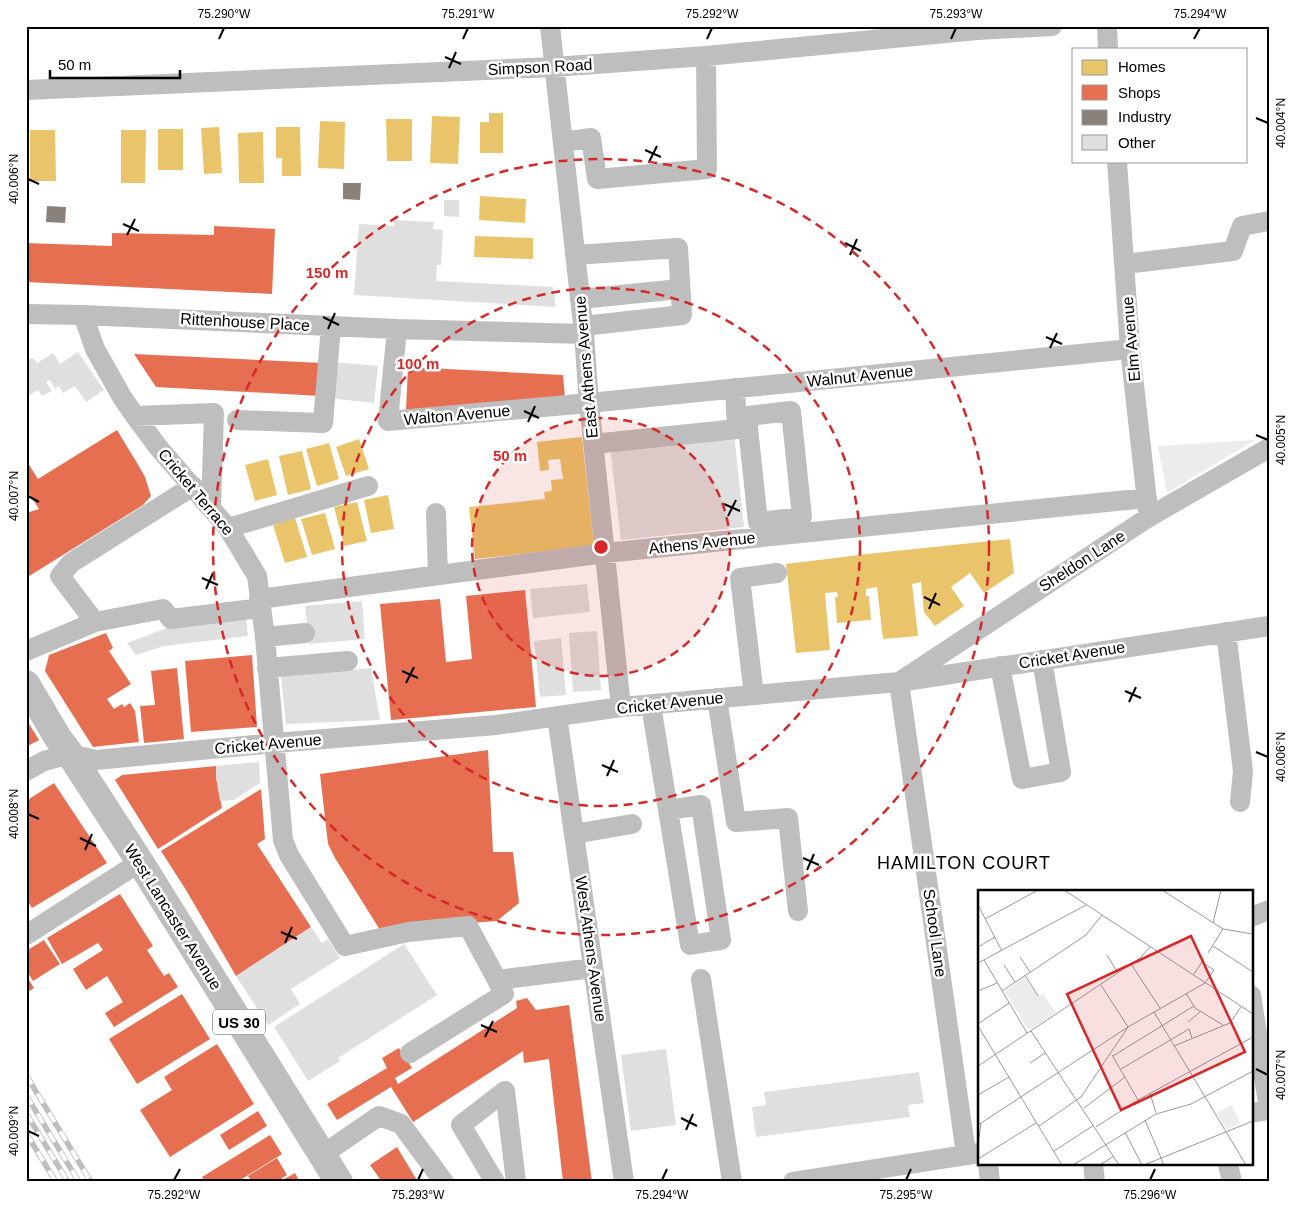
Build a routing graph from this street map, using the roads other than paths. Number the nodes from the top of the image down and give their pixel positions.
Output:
1 (550, 26) edge
2 (1052, 26) edge
3 (1106, 26) edge
4 (977, 28) edge
5 (1108, 48) edge
6 (706, 56) junction
7 (554, 67) junction
8 (26, 90) edge
9 (563, 142) junction
10 (1117, 162) edge
11 (1269, 221) edge
12 (576, 255) junction
13 (1125, 264) junction
14 (680, 289) junction
15 (580, 299) junction
16 (26, 314) edge
17 (83, 315) junction
18 (331, 326) junction
19 (397, 329) junction
20 (584, 330) junction
21 (1130, 349) junction
22 (735, 388) junction
23 (589, 403) junction
24 (192, 414) junction
25 (135, 416) junction
26 (237, 420) dead end
27 (174, 428) dead end
28 (742, 429) junction
29 (594, 444) junction
30 (1269, 448) edge
31 (192, 486) junction
32 (368, 486) dead end
33 (1148, 507) junction
34 (211, 508) junction
35 (436, 514) dead end
36 (228, 528) junction
37 (605, 553) junction
38 (777, 573) dead end
39 (438, 575) junction
40 (260, 604) junction
41 (95, 622) junction
42 (1269, 626) edge
43 (1226, 632) junction
44 (305, 633) dead end
45 (265, 637) junction
46 (26, 651) edge
47 (1042, 660) junction
48 (348, 661) dead end
49 (1000, 666) junction
50 (267, 668) junction
51 (899, 682) junction
52 (26, 684) edge
53 (754, 695) junction
54 (717, 698) junction
55 (651, 705) junction
56 (621, 707) junction
57 (557, 716) junction
58 (275, 743) junction
59 (70, 754) junction
60 (26, 771) edge
61 (1240, 802) dead end
62 (668, 810) junction
63 (632, 824) dead end
64 (574, 834) junction
65 (140, 862) junction
66 (1269, 910) edge
67 (798, 911) dead end
68 (1252, 917) edge
69 (26, 935) edge
70 (593, 968) junction
71 (497, 980) junction
72 (701, 980) dead end
73 (1252, 1009) edge
74 (410, 1053) dead end
75 (1259, 1109) edge
76 (973, 1154) edge
77 (322, 1155) junction
78 (988, 1166) edge
79 (1093, 1166) edge
80 (1228, 1166) edge
81 (865, 1176) edge
82 (339, 1182) edge
83 (444, 1182) edge
84 (496, 1182) edge
85 (516, 1182) edge
86 (624, 1182) edge
87 (732, 1182) edge
88 (793, 1182) edge
89 (990, 1182) edge
90 (1095, 1182) edge
91 (1232, 1182) edge

1 - 7 street, East Athens Avenue
2 - 4 street, Simpson Road
3 - 5 street
4 - 6 street, Simpson Road
6 - 7 street, Simpson Road
6 - 9 street
7 - 8 street, Simpson Road
7 - 9 street, East Athens Avenue
9 - 12 street, East Athens Avenue
10 - 13 street, Elm Avenue
11 - 13 street
12 - 14 street
12 - 15 street, East Athens Avenue
13 - 21 street, Elm Avenue
14 - 15 street
14 - 20 street, Rittenhouse Place
15 - 20 street, East Athens Avenue
16 - 17 street, Rittenhouse Place
17 - 18 street, Rittenhouse Place
17 - 25 street, Cricket Terrace
18 - 19 street, Rittenhouse Place
18 - 26 street
19 - 20 street, Rittenhouse Place
19 - 23 street, Walton Avenue
20 - 23 street, East Athens Avenue
21 - 22 street, Walnut Avenue
21 - 33 street, Elm Avenue
22 - 23 street, Walnut Avenue
22 - 28 street
23 - 29 street, East Athens Avenue
24 - 25 street
24 - 27 street
24 - 34 street
25 - 31 street, Cricket Terrace
28 - 28 street
28 - 29 street
29 - 37 street, East Athens Avenue
30 - 33 street, Sheldon Lane
31 - 34 street, Cricket Terrace
31 - 41 street
32 - 36 street
33 - 37 street, Athens Avenue
33 - 51 street, Sheldon Lane
34 - 36 street, Cricket Terrace
35 - 39 street
36 - 40 street, Cricket Terrace
37 - 39 street, Athens Avenue
37 - 56 street, East Athens Avenue
38 - 53 street
39 - 40 street, Athens Avenue
40 - 41 street, Athens Avenue
40 - 45 street, Cricket Terrace
41 - 46 street
42 - 43 street, Cricket Avenue
43 - 47 street, Cricket Avenue
43 - 61 street
44 - 45 street
45 - 50 street, Cricket Terrace
47 - 49 street, Cricket Avenue
47 - 49 street
48 - 50 street
49 - 51 street, Cricket Avenue
50 - 58 street, Cricket Terrace
51 - 53 street, Cricket Avenue
51 - 76 street, School Lane
52 - 59 highway, US 30
53 - 54 street, Cricket Avenue
54 - 55 street, Cricket Avenue
54 - 67 street
55 - 56 street, Cricket Avenue
55 - 62 street
56 - 57 street, Cricket Avenue
57 - 58 street, Cricket Avenue
57 - 64 street, West Athens Avenue
58 - 59 street, Cricket Avenue
58 - 71 street, Cricket Terrace
59 - 60 street
59 - 65 highway, West Lancaster Avenue / US 30
62 - 62 street
63 - 64 street
64 - 70 street, West Athens Avenue
65 - 69 street
65 - 77 highway, West Lancaster Avenue / US 30
66 - 68 street
70 - 71 street
70 - 86 street, West Athens Avenue
71 - 74 street
72 - 87 street
73 - 75 street
76 - 81 street
77 - 82 highway, West Lancaster Avenue / US 30
77 - 83 street
78 - 89 street
79 - 90 street
80 - 91 street
81 - 88 street
84 - 85 street

